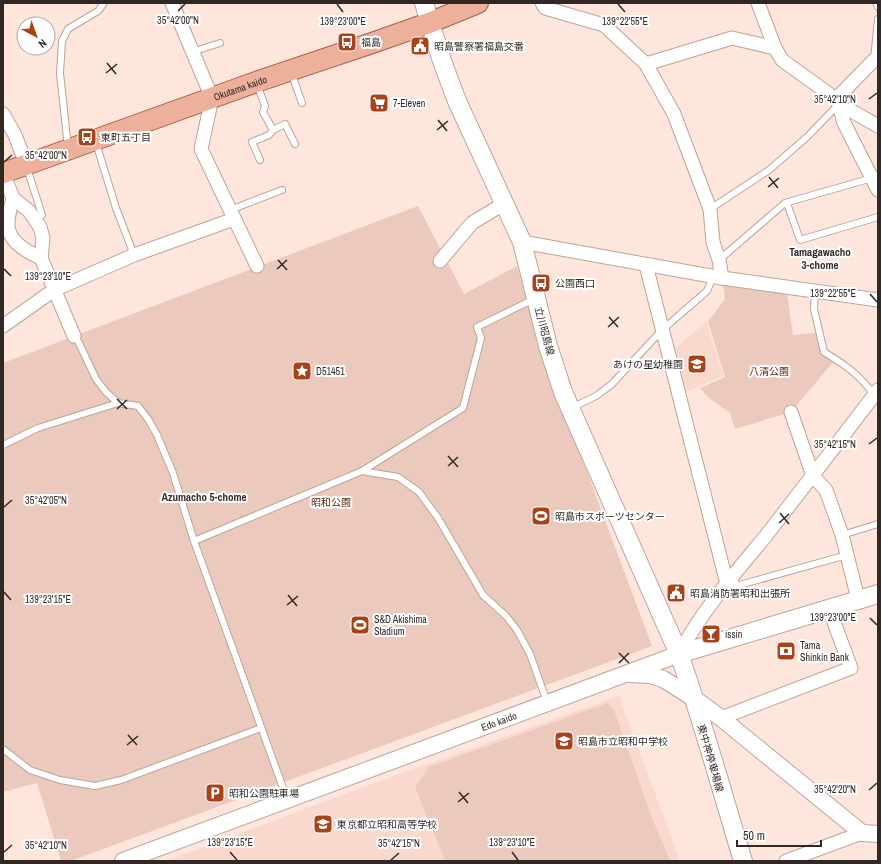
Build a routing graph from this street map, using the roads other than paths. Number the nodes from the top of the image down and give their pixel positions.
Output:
1 (104, 3) edge
2 (172, 3) edge
3 (424, 3) edge
4 (478, 3) edge
5 (542, 3) edge
6 (758, 3) edge
7 (876, 3) edge
8 (878, 7) edge
9 (878, 19) edge
10 (429, 23) junction
11 (220, 43) dead end
12 (775, 48) junction
13 (192, 52) junction
14 (876, 59) edge
15 (646, 64) junction
16 (290, 71) junction
17 (256, 82) junction
18 (212, 98) junction
19 (302, 103) dead end
20 (839, 105) junction
21 (3, 114) edge
22 (878, 126) edge
23 (273, 130) junction
24 (95, 140) junction
25 (295, 144) dead end
26 (68, 149) junction
27 (260, 160) dead end
28 (26, 164) junction
29 (3, 173) edge
30 (875, 177) edge
31 (282, 190) dead end
32 (878, 190) edge
33 (13, 198) junction
34 (505, 203) junction
35 (787, 203) junction
36 (710, 209) junction
37 (232, 215) junction
38 (878, 217) edge
39 (36, 220) junction
40 (522, 242) junction
41 (134, 255) junction
42 (41, 258) junction
43 (719, 260) junction
44 (440, 261) dead end
45 (646, 265) junction
46 (257, 266) dead end
47 (717, 278) junction
48 (54, 290) junction
49 (816, 292) junction
50 (536, 298) junction
51 (878, 300) edge
52 (3, 326) edge
53 (662, 330) junction
54 (74, 336) joint
55 (876, 392) edge
56 (118, 403) junction
57 (570, 409) junction
58 (791, 412) dead end
59 (3, 445) edge
60 (362, 471) junction
61 (812, 476) junction
62 (878, 524) edge
63 (842, 535) junction
64 (194, 541) junction
65 (847, 555) junction
66 (730, 580) junction
67 (878, 594) edge
68 (858, 599) junction
69 (829, 609) junction
70 (679, 654) junction
71 (624, 674) junction
72 (695, 699) junction
73 (548, 704) junction
74 (721, 718) junction
75 (262, 728) junction
76 (3, 750) edge
77 (287, 800) junction
78 (862, 833) junction
79 (878, 834) edge
80 (878, 846) edge
81 (817, 856) edge
82 (123, 861) edge
83 (743, 861) edge
84 (786, 861) edge

1 - 26 lane
2 - 13 street
3 - 10 main road, 立川昭島線
4 - 10 main road, Okutama kaido
5 - 15 street
6 - 12 street
7 - 8 lane
9 - 14 lane
10 - 16 main road, Okutama kaido
10 - 34 main road, 立川昭島線
11 - 13 lane
12 - 15 street
12 - 20 street
13 - 18 street
14 - 20 street
15 - 36 street
16 - 17 main road, Okutama kaido
16 - 19 lane
17 - 18 main road, Okutama kaido
17 - 23 lane
18 - 24 main road, Okutama kaido
18 - 37 street
20 - 22 street
20 - 30 street
20 - 36 lane
21 - 28 street
23 - 25 lane
23 - 27 lane
24 - 26 main road, Okutama kaido
24 - 41 lane
26 - 28 main road, Okutama kaido
28 - 29 main road, Okutama kaido
28 - 39 lane
29 - 33 street
30 - 32 street
30 - 35 lane
31 - 37 lane
33 - 39 street
33 - 42 street
34 - 40 main road, 立川昭島線
34 - 44 street
35 - 38 lane
35 - 43 lane
36 - 43 street
37 - 41 street
37 - 46 street
39 - 42 street
40 - 45 street
40 - 50 main road, 立川昭島線
41 - 48 street
42 - 48 street
43 - 47 street
45 - 47 street
45 - 53 street
47 - 49 street
47 - 53 lane
48 - 52 street
48 - 54 street
49 - 51 street
49 - 55 lane
50 - 57 main road, 立川昭島線
50 - 60 lane
53 - 57 lane
53 - 66 street
54 - 56 lane
55 - 61 street
56 - 59 lane
56 - 64 lane
57 - 70 main road, 立川昭島線
58 - 61 street
60 - 64 lane
60 - 73 lane
61 - 63 street
61 - 66 street
62 - 63 lane
63 - 65 street
64 - 75 lane
65 - 66 lane
65 - 68 street
66 - 70 street
67 - 68 main road, Edo kaido
68 - 69 main road, Edo kaido
69 - 70 main road, Edo kaido
69 - 74 street
70 - 71 street, Edo kaido
70 - 72 main road, 東中神停車場線
71 - 72 street
71 - 73 street, Edo kaido
72 - 74 street
72 - 83 main road, 東中神停車場線
73 - 77 street, Edo kaido
74 - 78 street
75 - 76 lane
75 - 77 lane
77 - 82 street, Edo kaido
78 - 79 street
78 - 80 street
78 - 81 street
81 - 84 street

